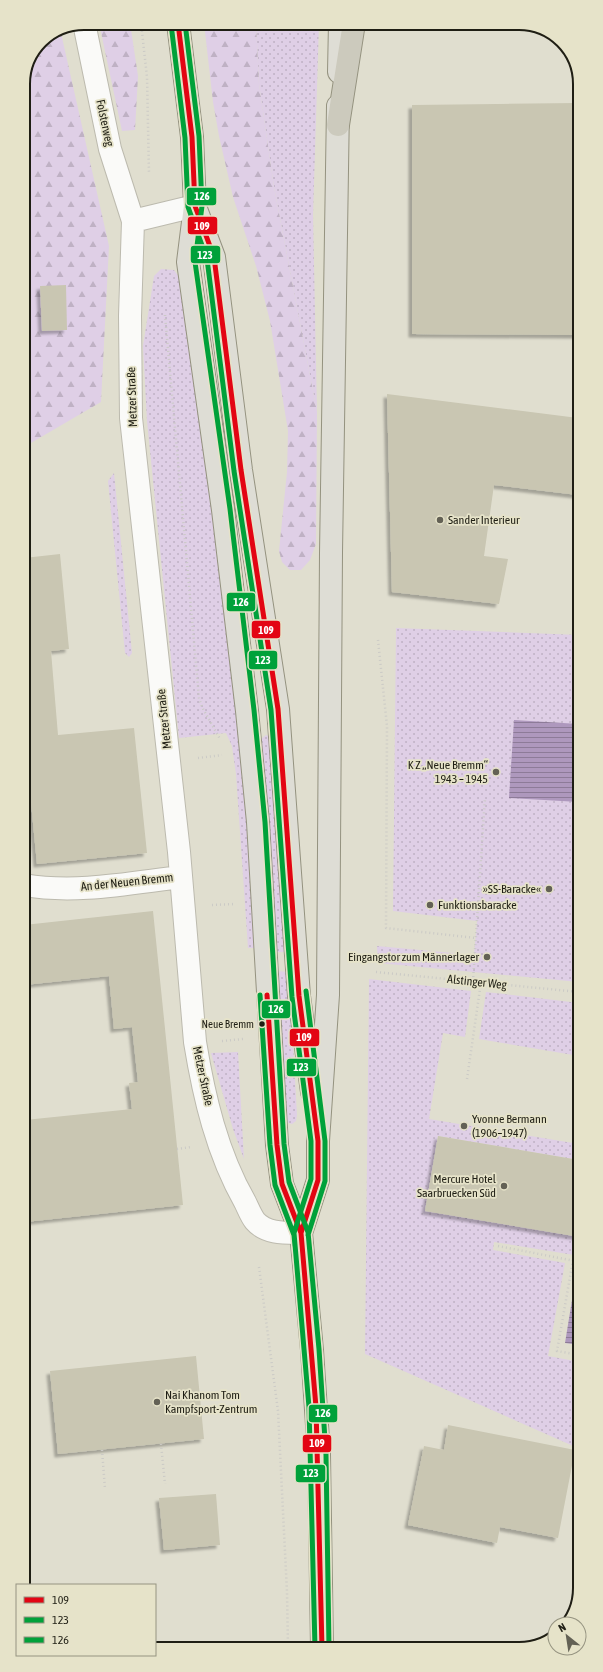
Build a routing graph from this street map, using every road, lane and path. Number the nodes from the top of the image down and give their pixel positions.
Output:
1 (85, 30) edge
2 (142, 30) edge
3 (179, 30) edge
4 (340, 30) edge
5 (353, 30) edge
6 (338, 125) junction
7 (149, 175) dead end
8 (195, 206) junction
9 (134, 221) junction
10 (164, 314) dead end
11 (378, 640) dead end
12 (221, 741) dead end
13 (223, 748) dead end
14 (193, 758) dead end
15 (485, 798) dead end
16 (181, 877) junction
17 (30, 885) edge
18 (238, 904) dead end
19 (207, 906) dead end
20 (476, 938) junction
21 (376, 972) dead end
22 (473, 981) junction
23 (481, 982) junction
24 (573, 991) edge
25 (243, 1032) dead end
26 (215, 1041) dead end
27 (467, 1079) dead end
28 (318, 1141) junction
29 (187, 1148) dead end
30 (177, 1149) dead end
31 (301, 1233) junction
32 (498, 1246) dead end
33 (573, 1260) joint
34 (259, 1267) dead end
35 (573, 1354) edge
36 (161, 1444) dead end
37 (102, 1450) dead end
38 (165, 1484) dead end
39 (105, 1489) dead end
40 (288, 1642) edge
41 (322, 1642) edge

1 - 9 street, Folsterweg
2 - 7 path
3 - 8 main road
4 - 6 main road
5 - 6 highway
6 - 28 main road
8 - 9 street
8 - 28 main road
8 - 31 main road
9 - 16 street, Metzer Straße
10 - 12 path
11 - 20 path
13 - 14 path
15 - 20 path
16 - 17 street, An der Neuen Bremm
16 - 31 street, Metzer Straße
18 - 19 path
20 - 22 path
21 - 22 path, Alstinger Weg
22 - 23 path, Alstinger Weg
23 - 24 path, Alstinger Weg
23 - 27 path
25 - 26 path
28 - 31 main road
29 - 30 path
31 - 41 main road
32 - 33 path
33 - 35 path
34 - 40 path
36 - 38 path
37 - 39 path

